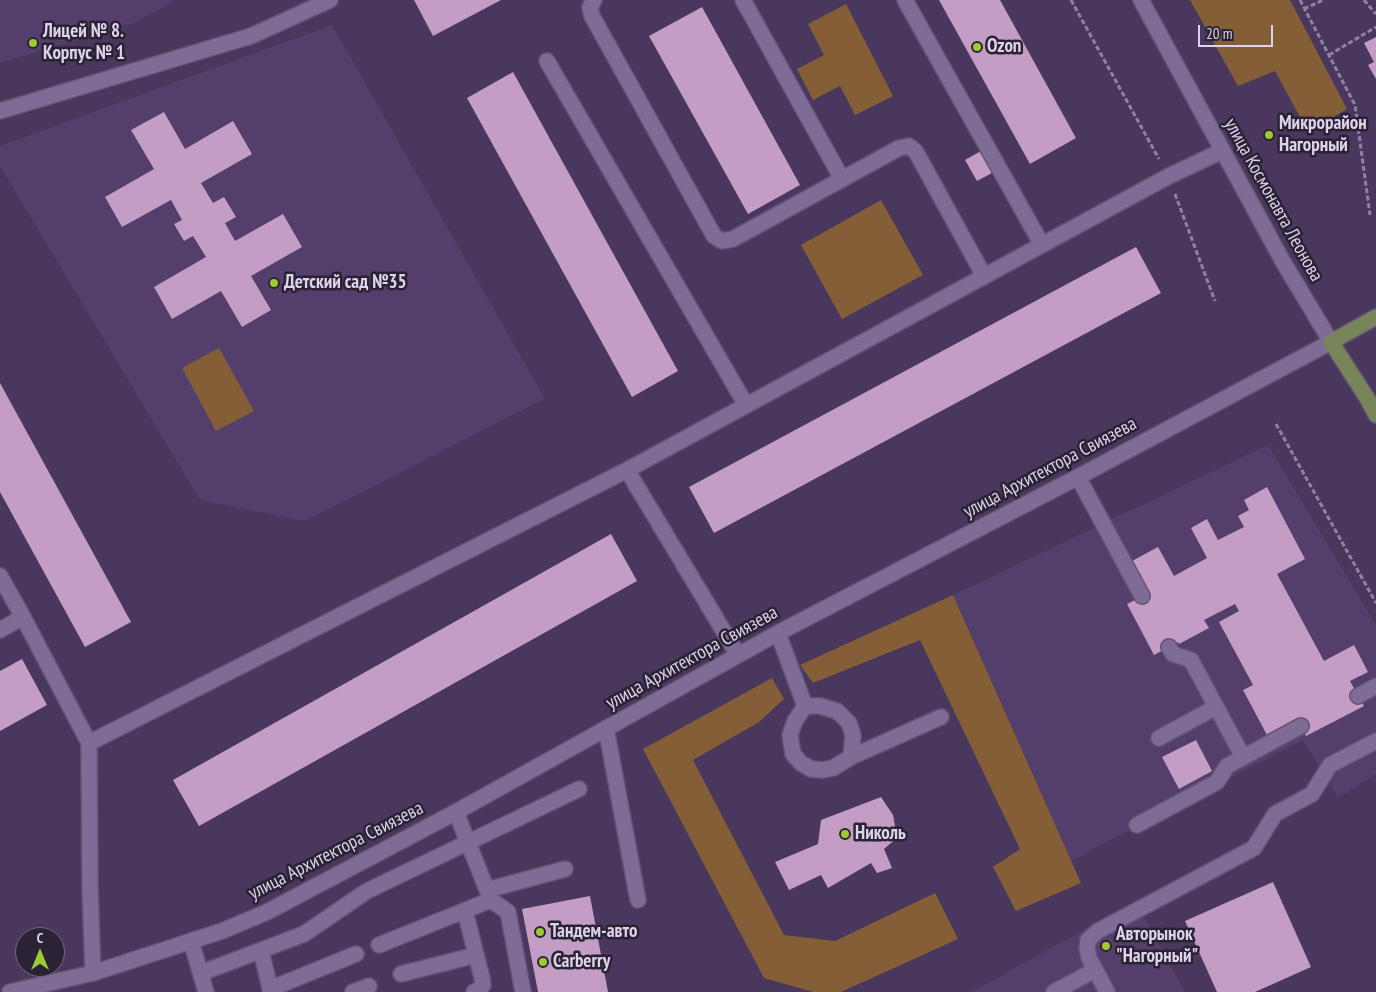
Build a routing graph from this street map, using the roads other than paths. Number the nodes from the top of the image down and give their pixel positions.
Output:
1 (330, 0) edge
2 (594, 0) edge
3 (743, 0) edge
4 (905, 0) edge
5 (1141, 0) edge
6 (547, 61) dead end
7 (0, 111) edge
8 (1222, 151) junction
9 (842, 179) junction
10 (1042, 245) junction
11 (984, 276) junction
12 (1376, 317) edge
13 (1331, 342) junction
14 (746, 405) junction
15 (1376, 415) edge
16 (627, 470) junction
17 (1078, 477) junction
18 (0, 576) edge
19 (1142, 596) dead end
20 (23, 617) junction
21 (0, 630) edge
22 (778, 633) junction
23 (1169, 647) dead end
24 (738, 655) junction
25 (1376, 686) edge
26 (1358, 696) dead end
27 (805, 706) junction
28 (1216, 707) junction
29 (942, 717) dead end
30 (1301, 726) dead end
31 (606, 728) junction
32 (1159, 738) dead end
33 (1376, 741) edge
34 (89, 744) junction
35 (850, 757) junction
36 (1243, 757) junction
37 (579, 789) dead end
38 (456, 812) junction
39 (1137, 825) dead end
40 (468, 843) junction
41 (565, 869) dead end
42 (489, 895) junction
43 (638, 900) dead end
44 (465, 911) junction
45 (191, 941) junction
46 (379, 945) dead end
47 (261, 951) junction
48 (356, 954) dead end
49 (476, 955) junction
50 (1096, 970) junction
51 (94, 973) junction
52 (201, 973) junction
53 (401, 974) dead end
54 (369, 986) dead end
55 (29, 990) edge
56 (270, 990) edge
57 (10, 992) edge
58 (206, 992) edge
59 (353, 992) edge
60 (474, 992) edge
61 (523, 992) edge
62 (1054, 992) edge
63 (1108, 992) edge

1 - 7 main road
2 - 9 main road
3 - 9 main road
4 - 10 main road
5 - 8 main road, улица Космонавта Леонова
6 - 14 main road
8 - 10 main road
8 - 13 main road, улица Космонавта Леонова
9 - 11 main road
10 - 11 main road
11 - 14 main road
12 - 13 main road, улица Архитектора Свиязева
13 - 15 main road, улица Космонавта Леонова
13 - 17 main road, улица Архитектора Свиязева
14 - 16 main road
16 - 24 main road
16 - 34 main road
17 - 19 main road
17 - 22 main road, улица Архитектора Свиязева
18 - 20 main road
20 - 21 main road
20 - 34 main road
22 - 24 main road, улица Архитектора Свиязева
22 - 27 main road
23 - 28 main road
24 - 31 main road, улица Архитектора Свиязева
25 - 26 main road
27 - 35 main road
27 - 35 main road
28 - 32 main road
28 - 36 main road
29 - 35 main road
30 - 36 main road
31 - 38 main road, улица Архитектора Свиязева
31 - 43 main road
33 - 50 main road
34 - 51 main road
36 - 39 main road
37 - 40 main road
38 - 40 main road
38 - 45 main road, улица Архитектора Свиязева
40 - 42 main road
40 - 47 main road
41 - 42 main road
42 - 44 main road
42 - 61 main road
44 - 46 main road
44 - 49 main road
45 - 51 main road, улица Архитектора Свиязева
45 - 52 main road
47 - 52 main road
47 - 56 main road
48 - 56 main road
49 - 53 main road
49 - 60 main road
50 - 62 main road
50 - 63 main road
51 - 55 main road, улица Архитектора Свиязева
52 - 58 main road
54 - 59 main road
55 - 57 main road, улица Архитектора Свиязева

